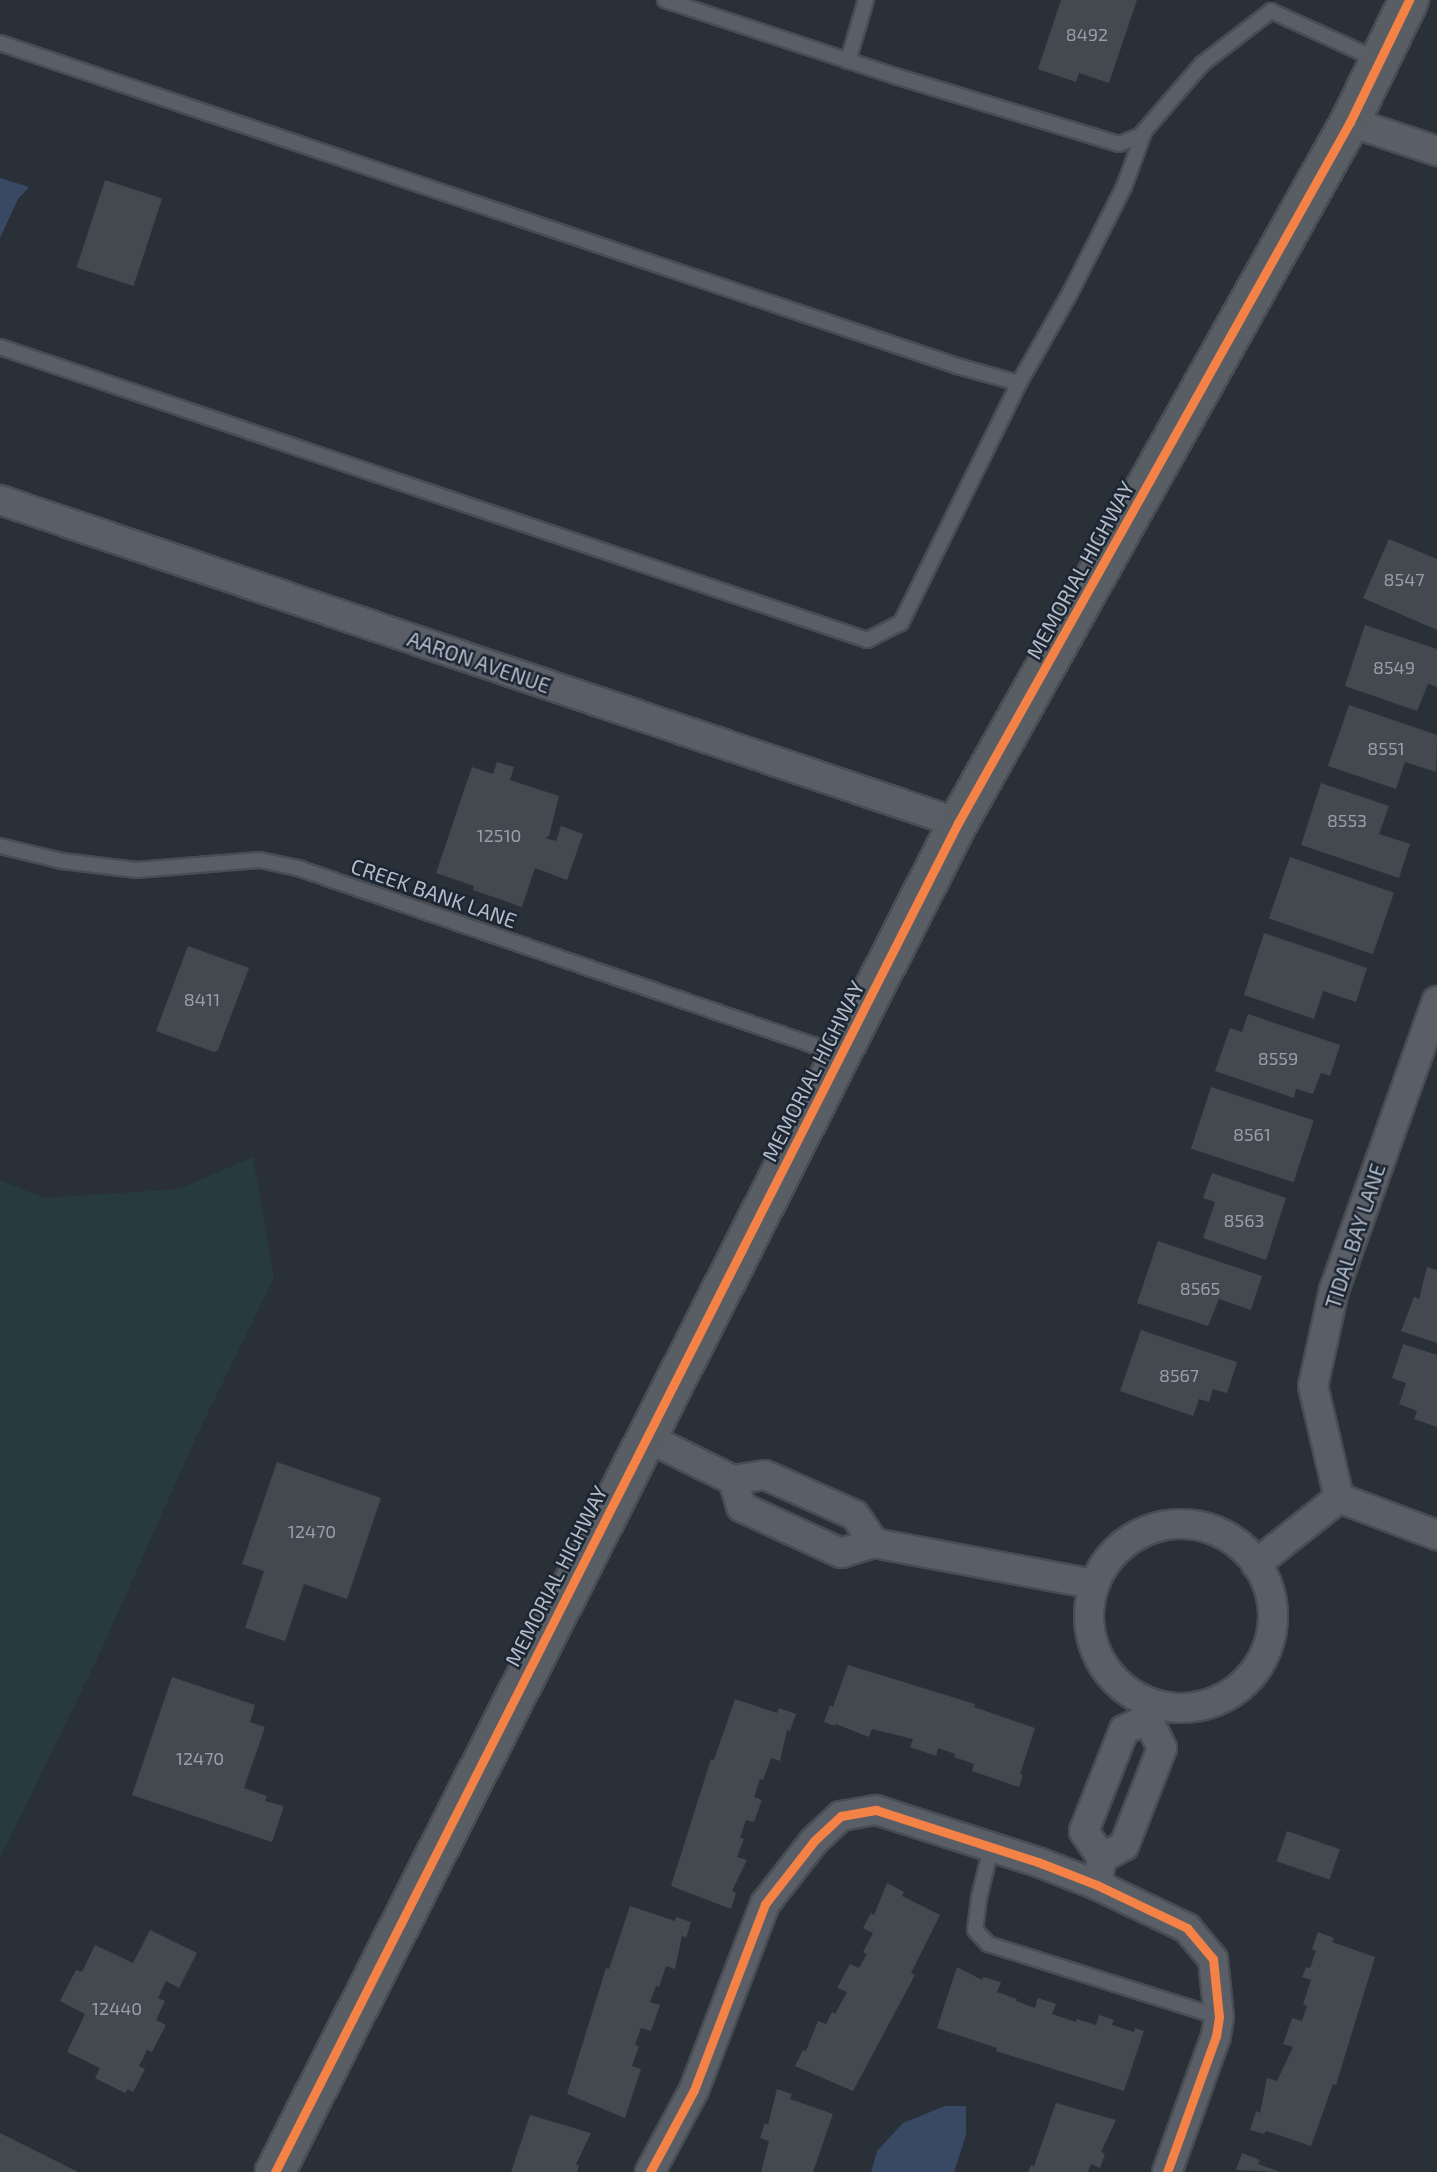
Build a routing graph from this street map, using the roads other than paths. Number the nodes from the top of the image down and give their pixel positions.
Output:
1 (665, 0) edge
2 (866, 0) edge
3 (1409, 0) edge
4 (1268, 6) edge
5 (0, 43) edge
6 (848, 61) junction
7 (1380, 61) junction
8 (1350, 122) junction
9 (1144, 132) junction
10 (1437, 151) edge
11 (0, 347) edge
12 (1019, 383) junction
13 (0, 500) edge
14 (958, 823) junction
15 (0, 846) edge
16 (1437, 1001) edge
17 (842, 1055) junction
18 (646, 1437) junction
19 (733, 1480) junction
20 (1339, 1498) junction
21 (1437, 1535) edge
22 (874, 1543) junction
23 (1256, 1564) junction
24 (1094, 1584) junction
25 (1151, 1712) junction
26 (991, 1848) junction
27 (1099, 1872) junction
28 (1219, 2017) junction
29 (275, 2172) edge
30 (650, 2172) edge
31 (1167, 2172) edge

1 - 6 lane
2 - 6 lane
3 - 7 street, MEMORIAL HIGHWAY
4 - 7 lane
4 - 9 lane
5 - 12 lane
6 - 9 lane
7 - 8 street, MEMORIAL HIGHWAY
8 - 10 street
8 - 14 street, MEMORIAL HIGHWAY
9 - 12 lane
11 - 12 lane
13 - 14 street, AARON AVENUE
14 - 17 street, MEMORIAL HIGHWAY
15 - 17 lane, CREEK BANK LANE
16 - 20 street, TIDAL BAY LANE
17 - 18 street, MEMORIAL HIGHWAY
18 - 19 street
18 - 29 street, MEMORIAL HIGHWAY
19 - 22 street
19 - 22 street
20 - 21 street
20 - 23 street
22 - 24 street
23 - 24 street
23 - 25 street
24 - 25 street
25 - 27 street
25 - 27 street
26 - 27 street
26 - 28 lane
26 - 30 street
27 - 28 street
28 - 31 street

